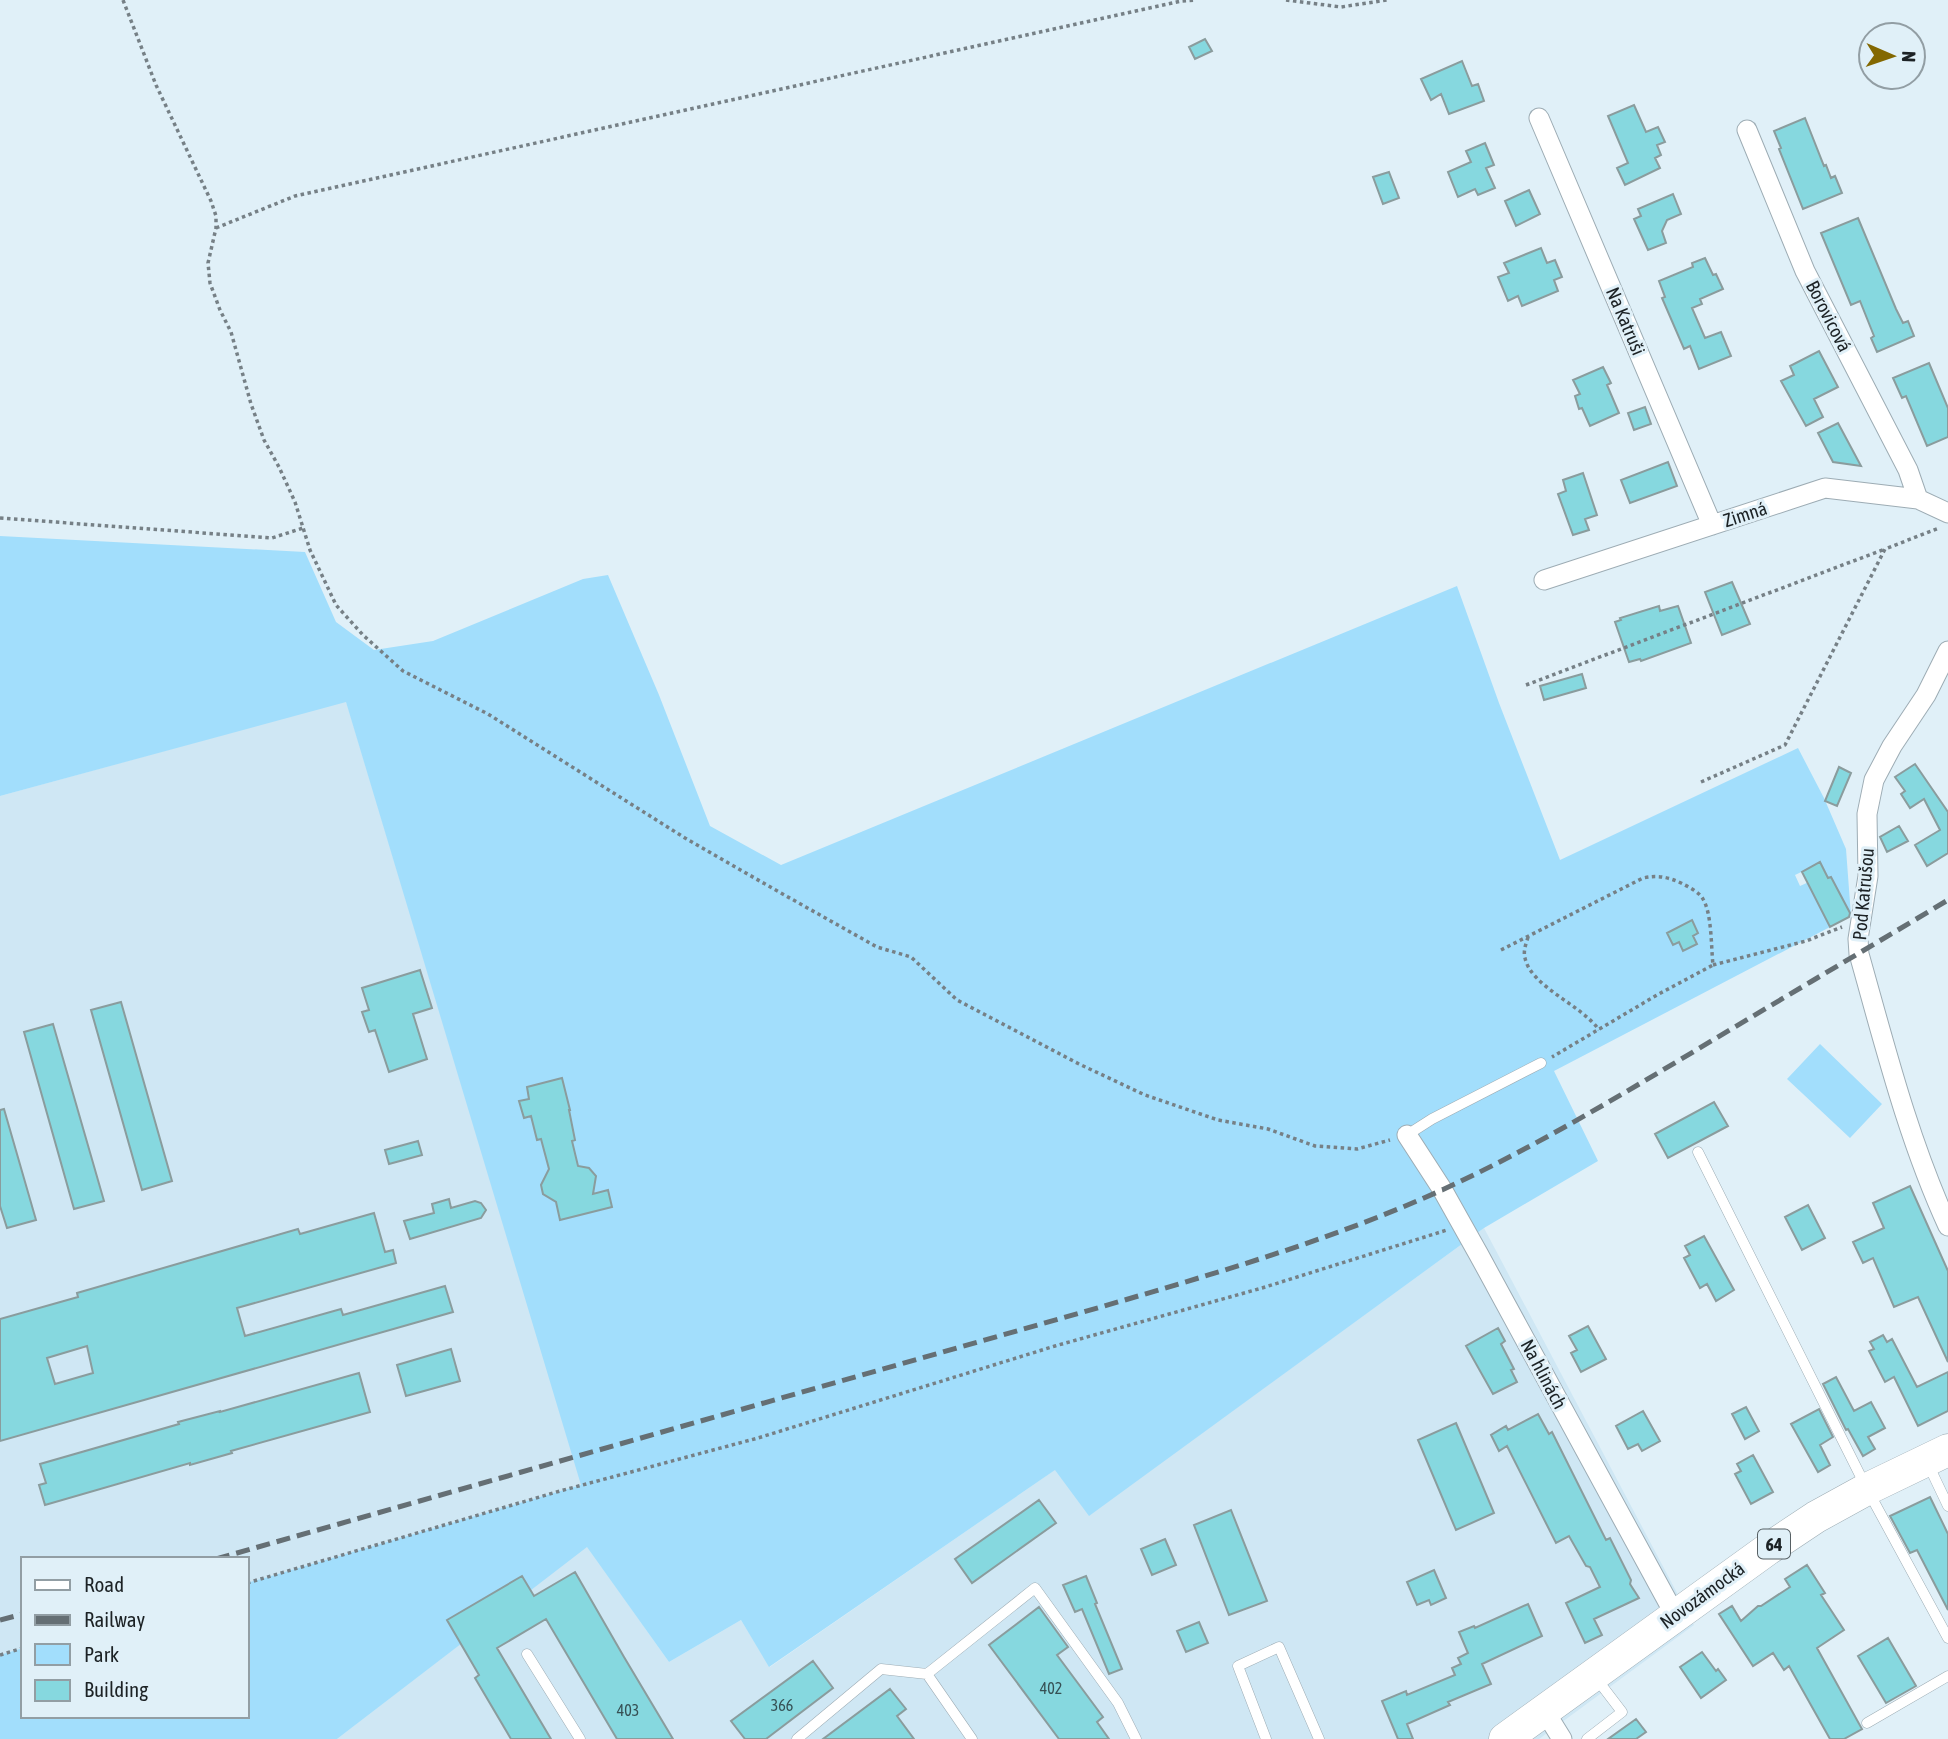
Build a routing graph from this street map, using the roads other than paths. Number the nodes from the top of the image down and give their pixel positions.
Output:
1 (1539, 118) dead end
2 (1748, 130) dead end
3 (1917, 499) junction
4 (1948, 513) edge
5 (1712, 525) junction
6 (1544, 580) dead end
7 (1948, 651) edge
8 (1541, 1063) road end
9 (1407, 1135) joint
10 (1698, 1152) dead end
11 (1948, 1226) edge
12 (1940, 1470) edge
13 (1867, 1489) junction
14 (1948, 1506) edge
15 (1675, 1615) junction
16 (1948, 1638) edge
17 (527, 1654) dead end
18 (928, 1674) junction
19 (1593, 1674) junction
20 (1948, 1676) edge
21 (1544, 1710) junction
22 (1867, 1723) dead end
23 (580, 1739) edge
24 (797, 1739) edge
25 (972, 1739) edge
26 (1136, 1739) edge
27 (1266, 1739) edge
28 (1319, 1739) edge
29 (1505, 1739) edge
30 (1562, 1739) edge
31 (1587, 1739) edge

1 - 5 street, Na Katruši
2 - 3 street, Borovicová
3 - 4 street, Zimná
3 - 5 street, Zimná
5 - 6 street, Zimná
7 - 11 street, Pod Katrušou
8 - 9 lane
9 - 15 street, Na hlinách
10 - 13 lane
12 - 13 main road, Novozámocká / 64
12 - 14 lane
13 - 15 main road, Novozámocká / 64
13 - 16 lane
15 - 19 main road, Novozámocká / 64
17 - 23 lane
18 - 24 lane
18 - 25 lane
18 - 26 lane
19 - 21 main road, Novozámocká / 64
19 - 31 lane
20 - 22 lane
21 - 29 main road, Novozámocká / 64
21 - 30 street
27 - 28 lane

